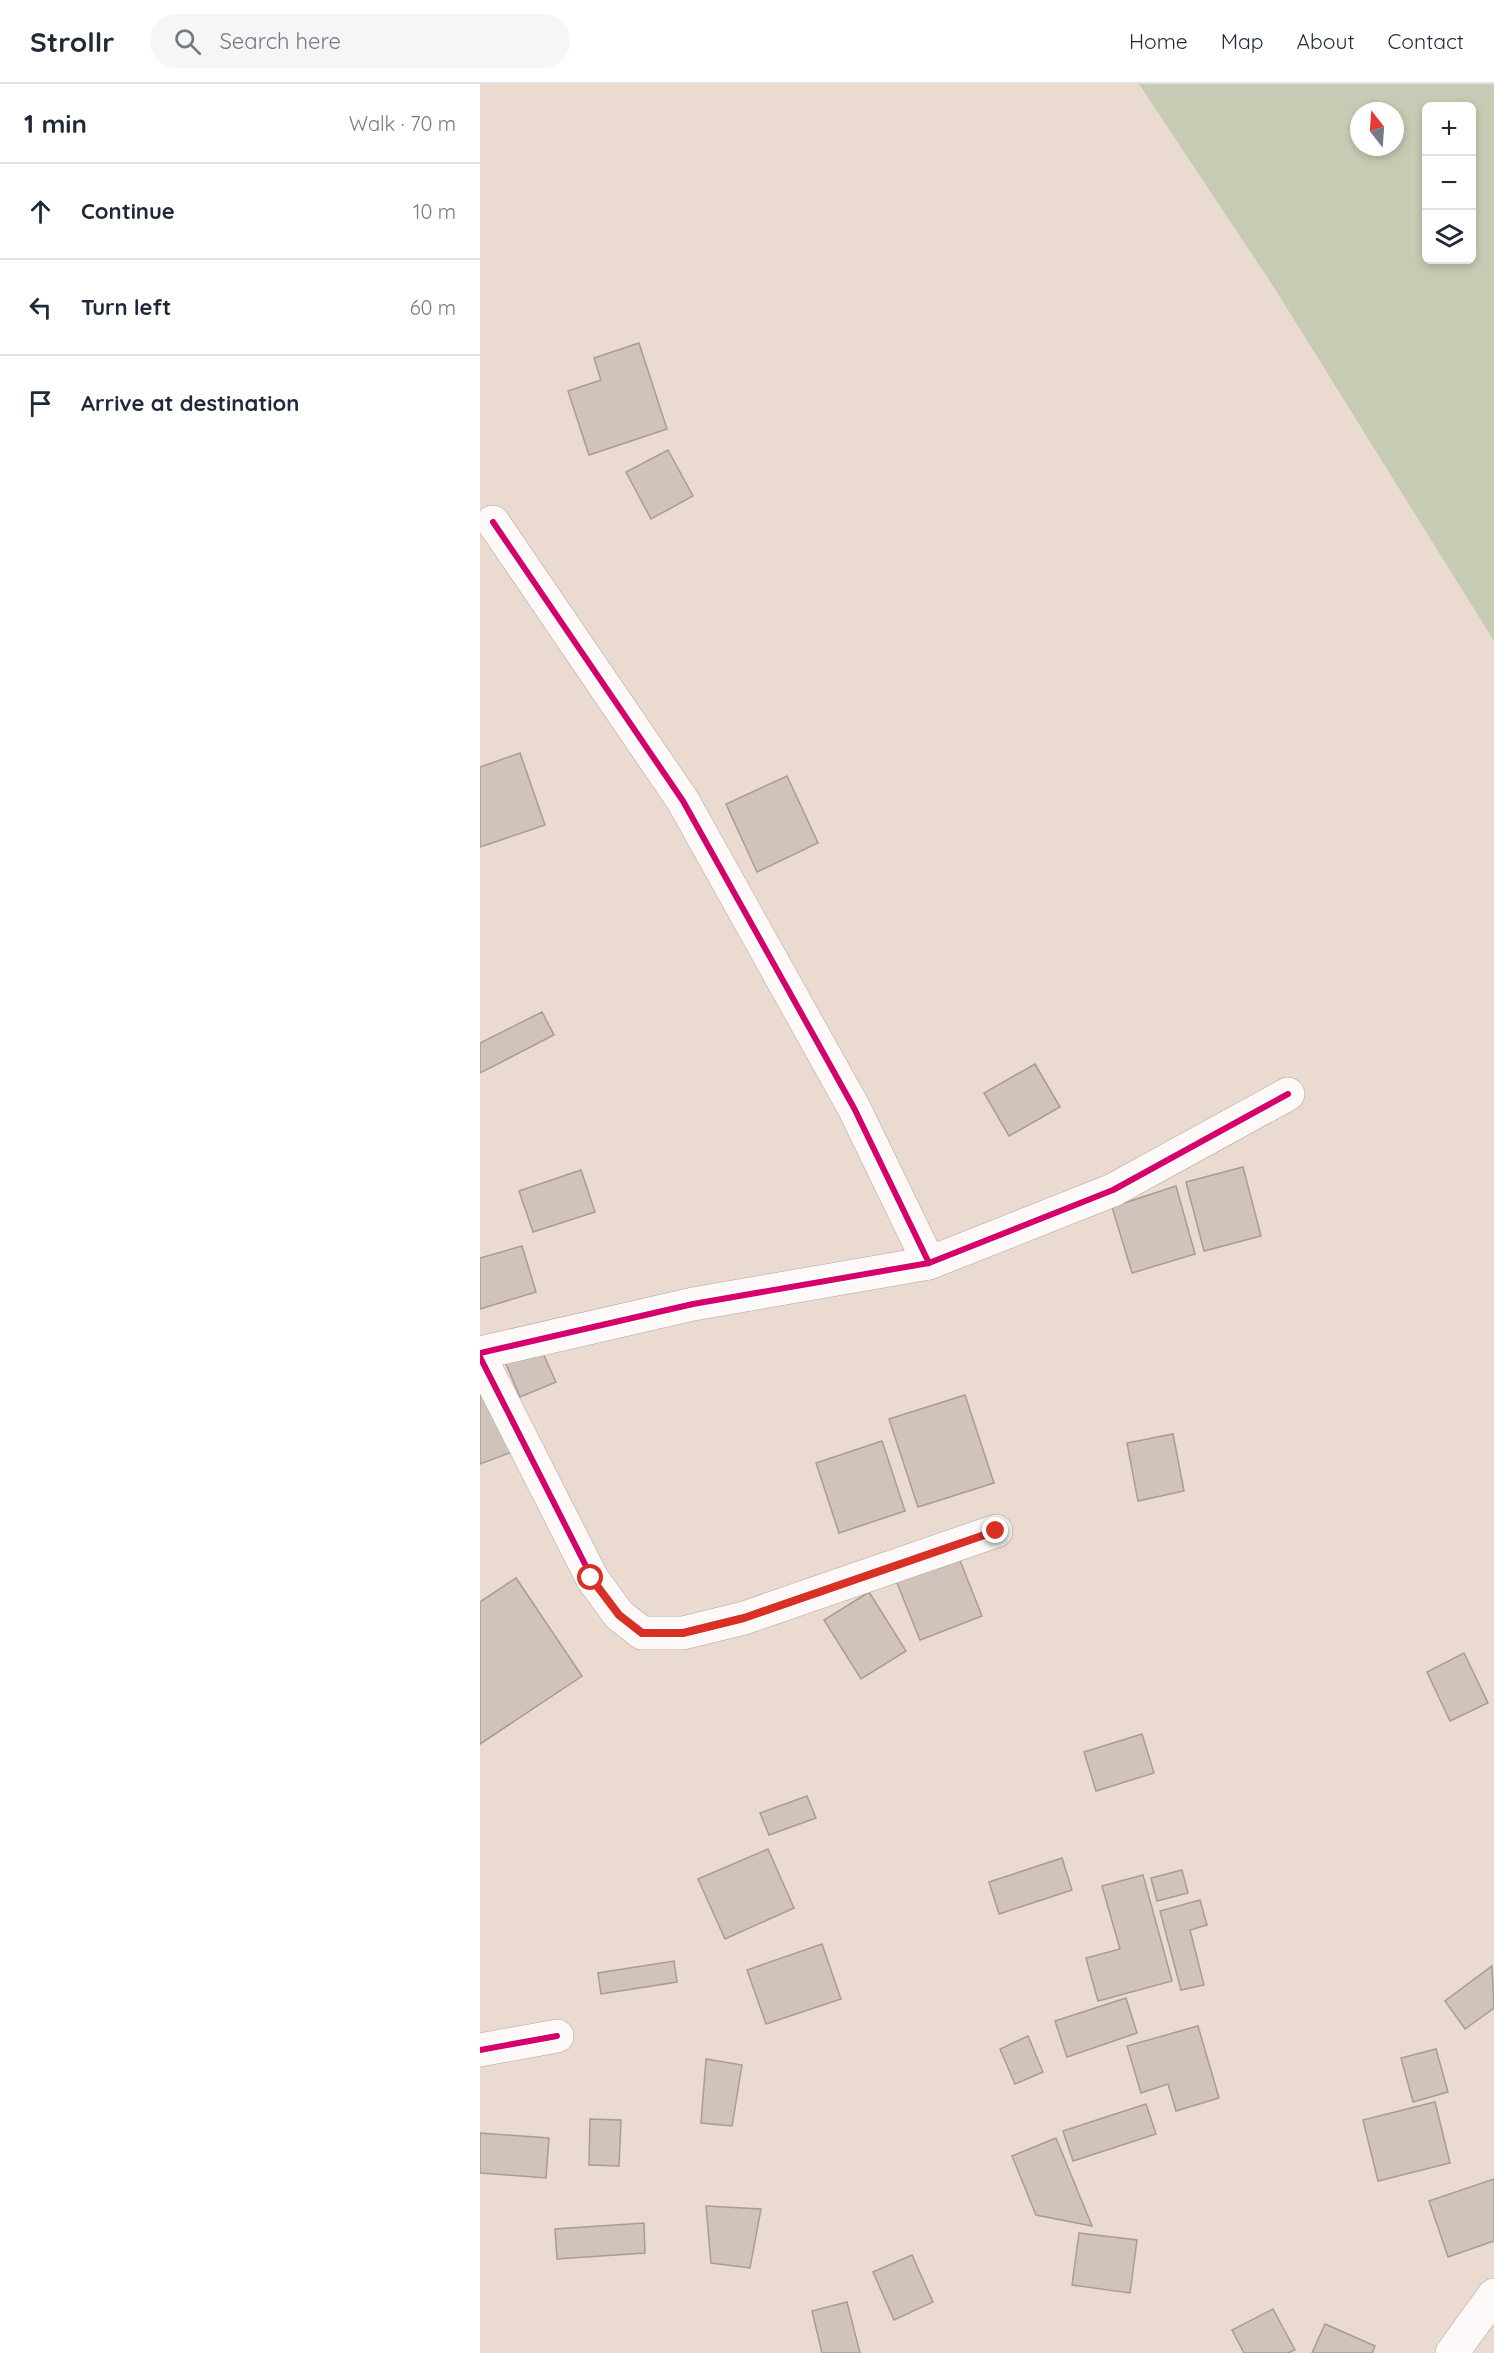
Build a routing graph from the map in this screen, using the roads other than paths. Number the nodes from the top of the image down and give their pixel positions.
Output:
1 (493, 522) dead end
2 (1288, 1094) dead end
3 (929, 1263) junction
4 (480, 1355) edge
5 (996, 1531) dead end
6 (557, 2036) dead end
7 (480, 2050) edge
8 (1494, 2295) edge
9 (1452, 2353) edge

1 - 3 street
2 - 3 street
3 - 4 street
4 - 5 street
6 - 7 street
8 - 9 street

